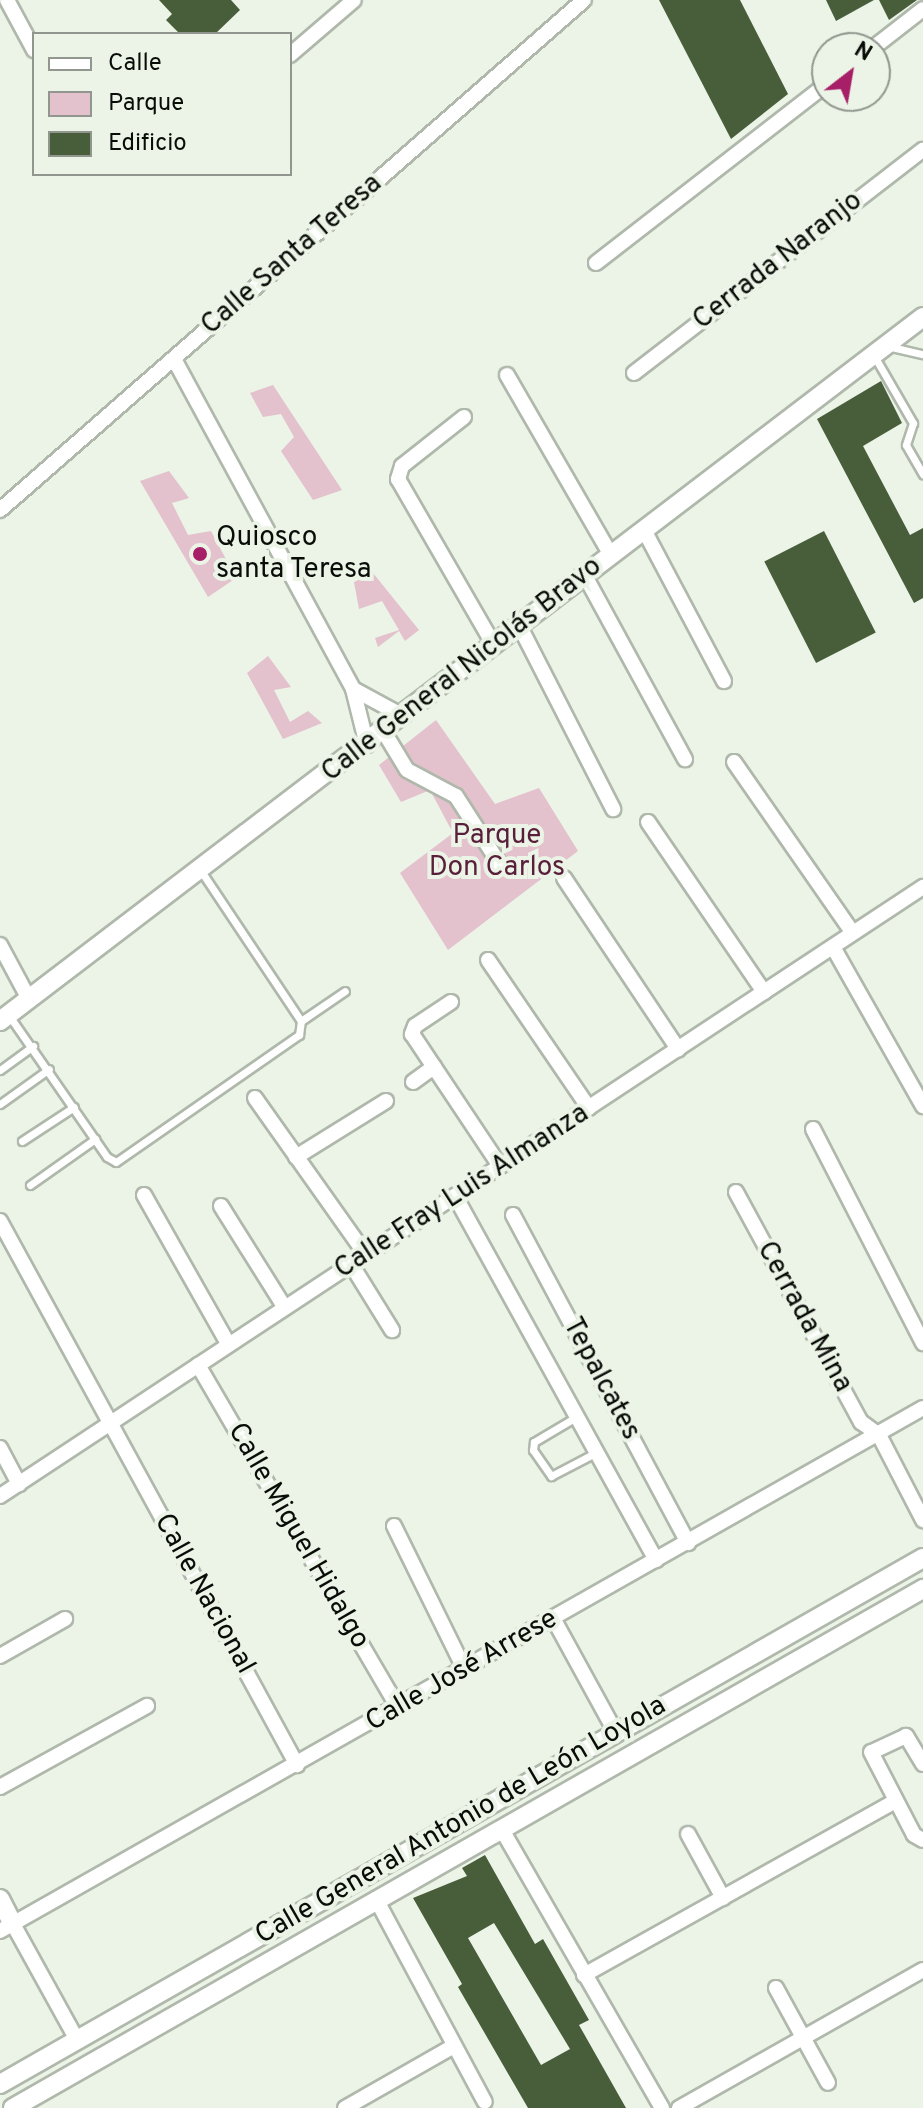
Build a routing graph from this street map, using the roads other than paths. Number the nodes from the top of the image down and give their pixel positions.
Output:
1 (7, 0) edge
2 (354, 0) edge
3 (584, 0) edge
4 (923, 9) edge
5 (891, 34) edge
6 (32, 46) edge
7 (292, 53) edge
8 (811, 96) edge
9 (923, 150) edge
10 (596, 263) dead end
11 (923, 317) edge
12 (879, 350) junction
13 (922, 356) edge
14 (174, 359) junction
15 (634, 373) dead end
16 (507, 375) dead end
17 (464, 417) dead end
18 (923, 475) edge
19 (0, 510) edge
20 (644, 530) junction
21 (611, 555) junction
22 (584, 574) junction
23 (519, 625) junction
24 (494, 645) junction
25 (724, 681) dead end
26 (353, 689) junction
27 (403, 716) junction
28 (384, 732) junction
29 (367, 745) junction
30 (685, 759) dead end
31 (734, 762) dead end
32 (613, 809) dead end
33 (648, 822) dead end
34 (501, 866) dead end
35 (201, 870) junction
36 (564, 878) dead end
37 (923, 887) edge
38 (853, 933) junction
39 (0, 945) edge
40 (833, 947) junction
41 (488, 960) dead end
42 (345, 991) dead end
43 (764, 992) junction
44 (29, 999) junction
45 (451, 1002) dead end
46 (4, 1018) edge
47 (301, 1021) junction
48 (33, 1046) junction
49 (678, 1049) junction
50 (434, 1067) junction
51 (49, 1069) junction
52 (0, 1070) edge
53 (413, 1082) dead end
54 (255, 1098) dead end
55 (386, 1101) dead end
56 (0, 1104) edge
57 (923, 1106) edge
58 (74, 1107) junction
59 (589, 1108) junction
60 (813, 1129) dead end
61 (95, 1139) junction
62 (22, 1141) dead end
63 (296, 1157) junction
64 (500, 1166) junction
65 (30, 1185) dead end
66 (736, 1192) dead end
67 (144, 1195) dead end
68 (455, 1196) junction
69 (221, 1206) dead end
70 (513, 1215) dead end
71 (0, 1221) edge
72 (366, 1255) junction
73 (351, 1264) junction
74 (285, 1308) junction
75 (392, 1330) dead end
76 (923, 1343) edge
77 (229, 1345) junction
78 (198, 1365) junction
79 (923, 1408) edge
80 (576, 1417) junction
81 (110, 1423) junction
82 (879, 1435) junction
83 (0, 1448) edge
84 (595, 1453) junction
85 (19, 1484) junction
86 (0, 1496) edge
87 (923, 1520) edge
88 (394, 1526) dead end
89 (688, 1543) junction
90 (923, 1558) edge
91 (656, 1560) junction
92 (923, 1589) edge
93 (553, 1618) junction
94 (65, 1619) dead end
95 (0, 1656) edge
96 (464, 1668) junction
97 (147, 1706) dead end
98 (398, 1707) junction
99 (616, 1733) junction
100 (923, 1764) edge
101 (297, 1765) junction
102 (0, 1787) edge
103 (895, 1801) junction
104 (501, 1828) junction
105 (688, 1834) dead end
106 (923, 1840) edge
107 (723, 1898) junction
108 (0, 1899) edge
109 (376, 1899) junction
110 (6, 1927) edge
111 (923, 1970) edge
112 (584, 1975) junction
113 (776, 1988) dead end
114 (804, 2036) junction
115 (77, 2040) junction
116 (452, 2047) junction
117 (828, 2083) dead end
118 (0, 2084) edge
119 (485, 2102) dead end
120 (13, 2108) edge
121 (345, 2108) edge
122 (662, 2108) edge
123 (679, 2108) edge

1 - 6 street
2 - 7 street
3 - 14 street, Calle Santa Teresa
4 - 5 street
8 - 10 street
9 - 15 street, Cerrada Naranjo
11 - 12 street, Calle General Nicolás Bravo
12 - 13 lane
12 - 18 lane
12 - 20 street, Calle General Nicolás Bravo
14 - 19 street, Calle Santa Teresa
14 - 26 street
16 - 21 street
17 - 24 street
20 - 21 street, Calle General Nicolás Bravo
20 - 25 street
21 - 22 street, Calle General Nicolás Bravo
22 - 23 street, Calle General Nicolás Bravo
22 - 30 street
23 - 24 street, Calle General Nicolás Bravo
23 - 32 street
24 - 27 street, Calle General Nicolás Bravo
26 - 27 street
26 - 29 street
27 - 28 street, Calle General Nicolás Bravo
28 - 29 street, Calle General Nicolás Bravo
28 - 34 street
29 - 35 street, Calle General Nicolás Bravo
31 - 38 street
33 - 43 street
35 - 44 street, Calle General Nicolás Bravo
35 - 47 lane
36 - 49 street
37 - 38 street, Calle Fray Luis Almanza
38 - 40 street, Calle Fray Luis Almanza
39 - 44 street
40 - 43 street, Calle Fray Luis Almanza
40 - 57 street
41 - 59 street
42 - 47 lane
43 - 49 street, Calle Fray Luis Almanza
44 - 46 street, Calle General Nicolás Bravo
45 - 50 street
46 - 48 lane
47 - 61 lane
48 - 51 lane
48 - 52 lane
49 - 59 street, Calle Fray Luis Almanza
50 - 53 street
50 - 64 street
51 - 56 lane
51 - 58 lane
54 - 63 street
55 - 63 street
58 - 61 lane
58 - 62 lane
59 - 64 street, Calle Fray Luis Almanza
60 - 76 street
61 - 65 lane
63 - 72 street
64 - 68 street, Calle Fray Luis Almanza
66 - 82 street, Cerrada Mina
67 - 77 street
68 - 72 street, Calle Fray Luis Almanza
68 - 80 street
69 - 74 street
70 - 89 street, Tepalcates
71 - 81 street, Calle Nacional
72 - 73 street, Calle Fray Luis Almanza
73 - 74 street, Calle Fray Luis Almanza
73 - 75 street
74 - 77 street, Calle Fray Luis Almanza
77 - 78 street, Calle Fray Luis Almanza
78 - 81 street, Calle Fray Luis Almanza
78 - 98 street, Calle Miguel Hidalgo
79 - 82 street, Calle José Arrese
80 - 84 street
80 - 84 lane
81 - 85 street, Calle Fray Luis Almanza
81 - 101 street, Calle Nacional
82 - 87 street, Cerrada Mina
82 - 89 street, Calle José Arrese
83 - 85 street
84 - 91 street
85 - 86 street, Calle Fray Luis Almanza
88 - 96 street
89 - 91 street, Calle José Arrese
90 - 99 street, Calle General Antonio de León Loyola
91 - 93 street, Calle José Arrese
92 - 104 street, Calle General Antonio de León Loyola
93 - 96 street, Calle José Arrese
93 - 99 street
94 - 95 street
96 - 98 street, Calle José Arrese
97 - 102 street
98 - 101 street, Calle José Arrese
99 - 115 street, Calle General Antonio de León Loyola
100 - 103 street
101 - 110 street, Calle José Arrese
103 - 106 street
103 - 107 street
104 - 109 street, Calle General Antonio de León Loyola
104 - 112 street
105 - 107 street
107 - 112 street
108 - 110 street
109 - 116 street
109 - 120 street, Calle General Antonio de León Loyola
110 - 115 street
111 - 114 street
112 - 122 street
113 - 114 street
114 - 117 street
114 - 123 street
115 - 118 street, Calle General Antonio de León Loyola
116 - 119 street
116 - 121 street

